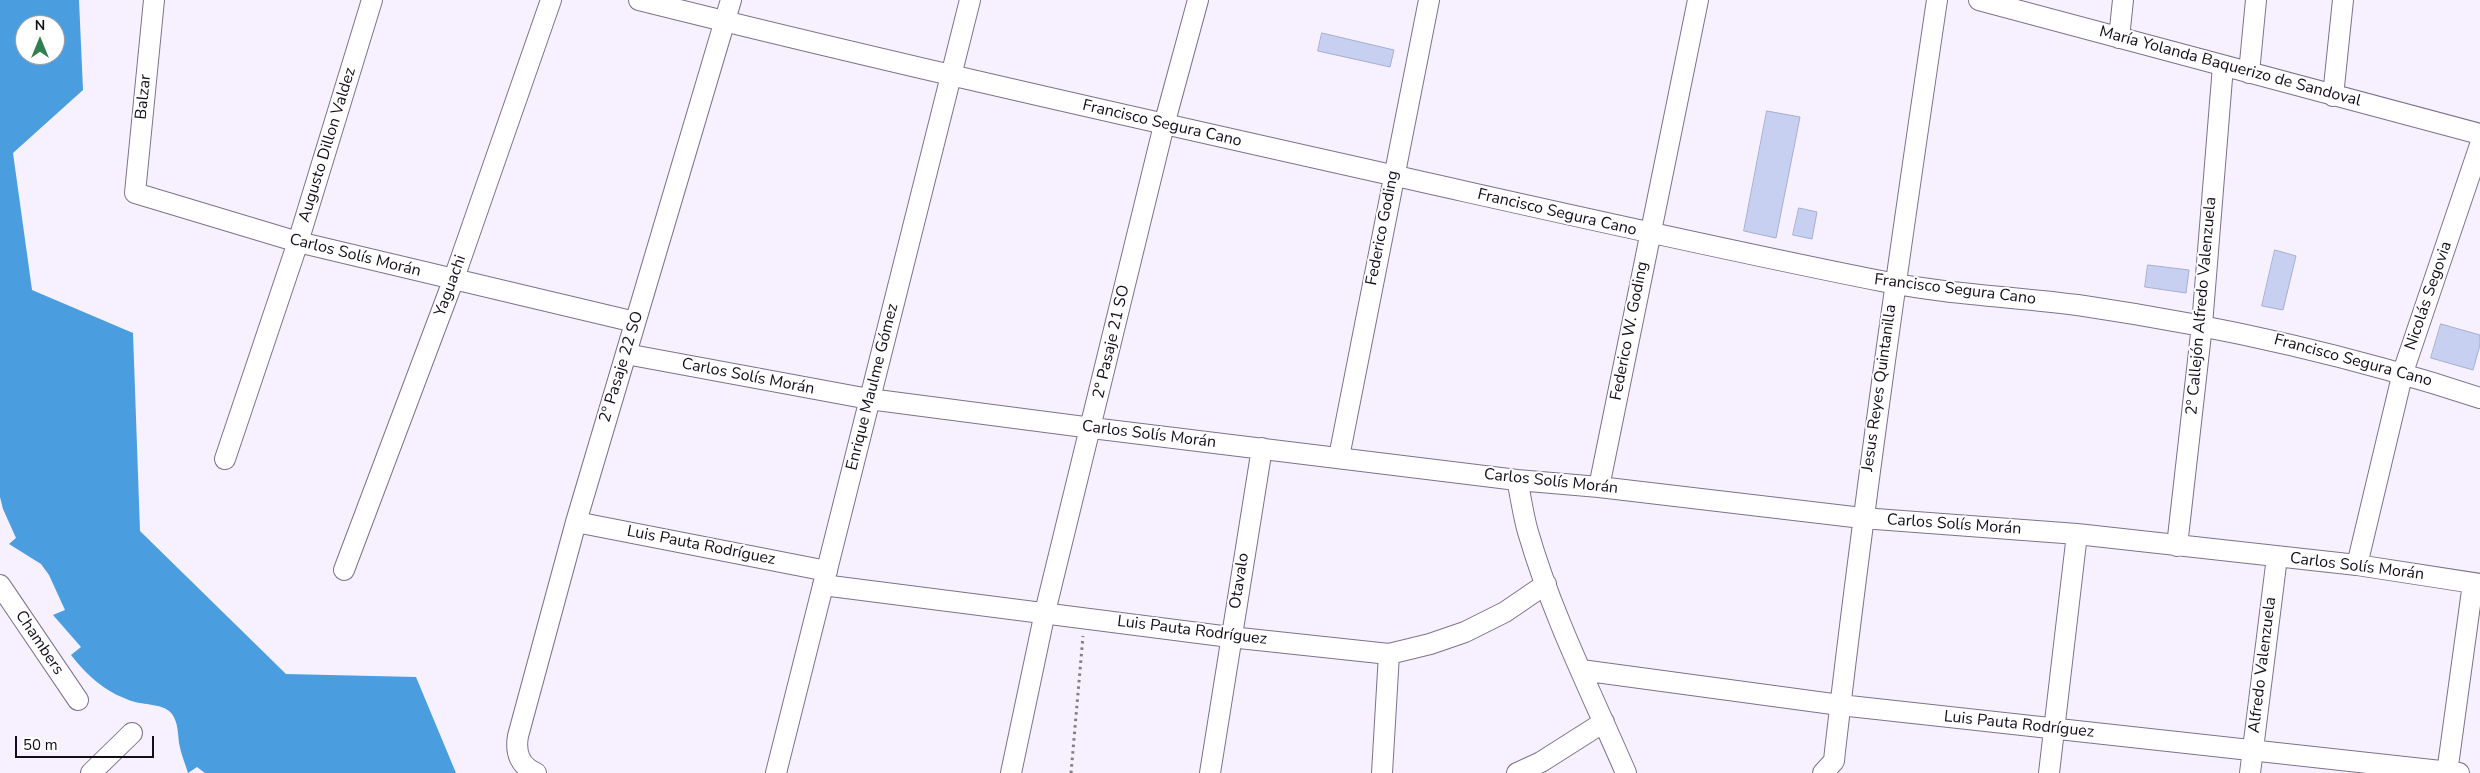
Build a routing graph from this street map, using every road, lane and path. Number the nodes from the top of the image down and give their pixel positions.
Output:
1 (154, 0) edge
2 (372, 0) edge
3 (551, 0) edge
4 (639, 0) edge
5 (731, 0) edge
6 (970, 0) edge
7 (1198, 0) edge
8 (1429, 0) edge
9 (1698, 0) edge
10 (1938, 0) edge
11 (1980, 0) edge
12 (2123, 0) edge
13 (2256, 0) edge
14 (2343, 0) edge
15 (725, 22) junction
16 (2118, 38) junction
17 (2223, 66) junction
18 (2249, 73) junction
19 (951, 76) junction
20 (2333, 96) junction
21 (1164, 125) junction
22 (2480, 134) edge
23 (2480, 145) edge
24 (1393, 175) junction
25 (135, 193) joint
26 (1649, 233) junction
27 (298, 242) junction
28 (453, 281) junction
29 (1894, 284) junction
30 (635, 322) junction
31 (2202, 325) junction
32 (626, 354) junction
33 (2403, 372) junction
34 (2480, 398) edge
35 (870, 399) junction
36 (1092, 428) junction
37 (1262, 448) junction
38 (1339, 457) junction
39 (225, 459) dead end
40 (1517, 480) junction
41 (1599, 487) junction
42 (1862, 518) junction
43 (576, 522) junction
44 (2077, 534) junction
45 (2177, 546) junction
46 (2277, 556) junction
47 (2357, 565) junction
48 (344, 570) dead end
49 (825, 578) junction
50 (2476, 583) edge
51 (1546, 584) junction
52 (0, 585) edge
53 (1046, 612) junction
54 (1085, 618) junction
55 (1230, 636) junction
56 (1389, 654) junction
57 (1581, 670) junction
58 (78, 700) dead end
59 (1840, 705) junction
60 (1604, 722) junction
61 (2055, 728) junction
62 (132, 733) dead end
63 (2252, 750) junction
64 (1832, 769) edge
65 (91, 773) edge
66 (536, 773) edge
67 (776, 773) edge
68 (1011, 773) edge
69 (1071, 773) edge
70 (1210, 773) edge
71 (1382, 773) edge
72 (1516, 773) edge
73 (1626, 773) edge
74 (2049, 773) edge
75 (2250, 773) edge
76 (2451, 773) edge

1 - 25 street, Balzar
2 - 27 street, Augusto Dillon Valdez
3 - 28 street, Yaguachi
4 - 15 street, Francisco Segura Cano
5 - 15 street, 2º Pasaje 22 SO
6 - 19 street, Enrique Maulme Gómez
7 - 21 street, 2° Pasaje 21 SO
8 - 24 street, Federico Goding
9 - 26 street, Federico W. Goding
10 - 29 street, Jesus Reyes Quintanilla
11 - 16 street, María Yolanda Baquerizo de Sandoval
12 - 16 street
13 - 18 street
14 - 20 street
15 - 19 street, Francisco Segura Cano
15 - 30 street, 2º Pasaje 22 SO
16 - 17 street, María Yolanda Baquerizo de Sandoval
17 - 18 street, María Yolanda Baquerizo de Sandoval
17 - 31 street, 2º Callejón Alfredo Valenzuela
18 - 20 street, María Yolanda Baquerizo de Sandoval
19 - 21 street, Francisco Segura Cano
19 - 35 street, Enrique Maulme Gómez
20 - 22 street, María Yolanda Baquerizo de Sandoval
21 - 24 street, Francisco Segura Cano
21 - 36 street, 2° Pasaje 21 SO
23 - 33 street, Nicolás Segovia
24 - 26 street, Francisco Segura Cano
24 - 38 street, Federico Goding
25 - 27 street, Carlos Solís Morán
26 - 29 street, Francisco Segura Cano
26 - 41 street, Federico W. Goding
27 - 28 street, Carlos Solís Morán
27 - 39 street, Augusto Dillon Valdez
28 - 30 street, Carlos Solís Morán
28 - 48 street, Yaguachi
29 - 31 street, Francisco Segura Cano
29 - 42 street, Jesus Reyes Quintanilla
30 - 32 street, 2º Pasaje 22 SO
31 - 33 street, Francisco Segura Cano
31 - 45 street, 2º Callejón Alfredo Valenzuela
32 - 35 street, Carlos Solís Morán
32 - 43 street, 2º Pasaje 22 SO
33 - 34 street, Francisco Segura Cano
33 - 47 street, Nicolás Segovia
35 - 36 street, Carlos Solís Morán
35 - 49 street, Enrique Maulme Gómez
36 - 37 street, Carlos Solís Morán
36 - 53 street, 2° Pasaje 21 SO
37 - 38 street, Carlos Solís Morán
37 - 55 street, Otavalo
38 - 40 street, Carlos Solís Morán
40 - 41 street, Carlos Solís Morán
40 - 51 street
41 - 42 street, Carlos Solís Morán
42 - 44 street, Carlos Solís Morán
42 - 59 street, Jesus Reyes Quintanilla
43 - 49 street, Luis Pauta Rodríguez
43 - 66 street, 2º Pasaje 22 SO
44 - 45 street, Carlos Solís Morán
44 - 61 street
45 - 46 street, Carlos Solís Morán
46 - 47 street, Carlos Solís Morán
46 - 63 street, Alfredo Valenzuela
47 - 50 street, Carlos Solís Morán
49 - 53 street, Luis Pauta Rodríguez
49 - 67 street, Enrique Maulme Gómez
50 - 76 street
51 - 56 street, Luis Pauta Rodríguez
51 - 57 street
52 - 58 street, Chambers
53 - 54 street, Luis Pauta Rodríguez
53 - 68 street, 2° Pasaje 21 SO
54 - 55 street, Luis Pauta Rodríguez
54 - 69 path
55 - 56 street, Luis Pauta Rodríguez
55 - 70 street, Otavalo
56 - 71 street
57 - 59 street, Luis Pauta Rodríguez
57 - 60 street
59 - 61 street, Luis Pauta Rodríguez
59 - 64 street, Jesus Reyes Quintanilla
60 - 72 street
60 - 73 street
61 - 63 street, Luis Pauta Rodríguez
61 - 74 street
62 - 65 street
63 - 75 street, Alfredo Valenzuela
63 - 76 street, Luis Pauta Rodríguez

